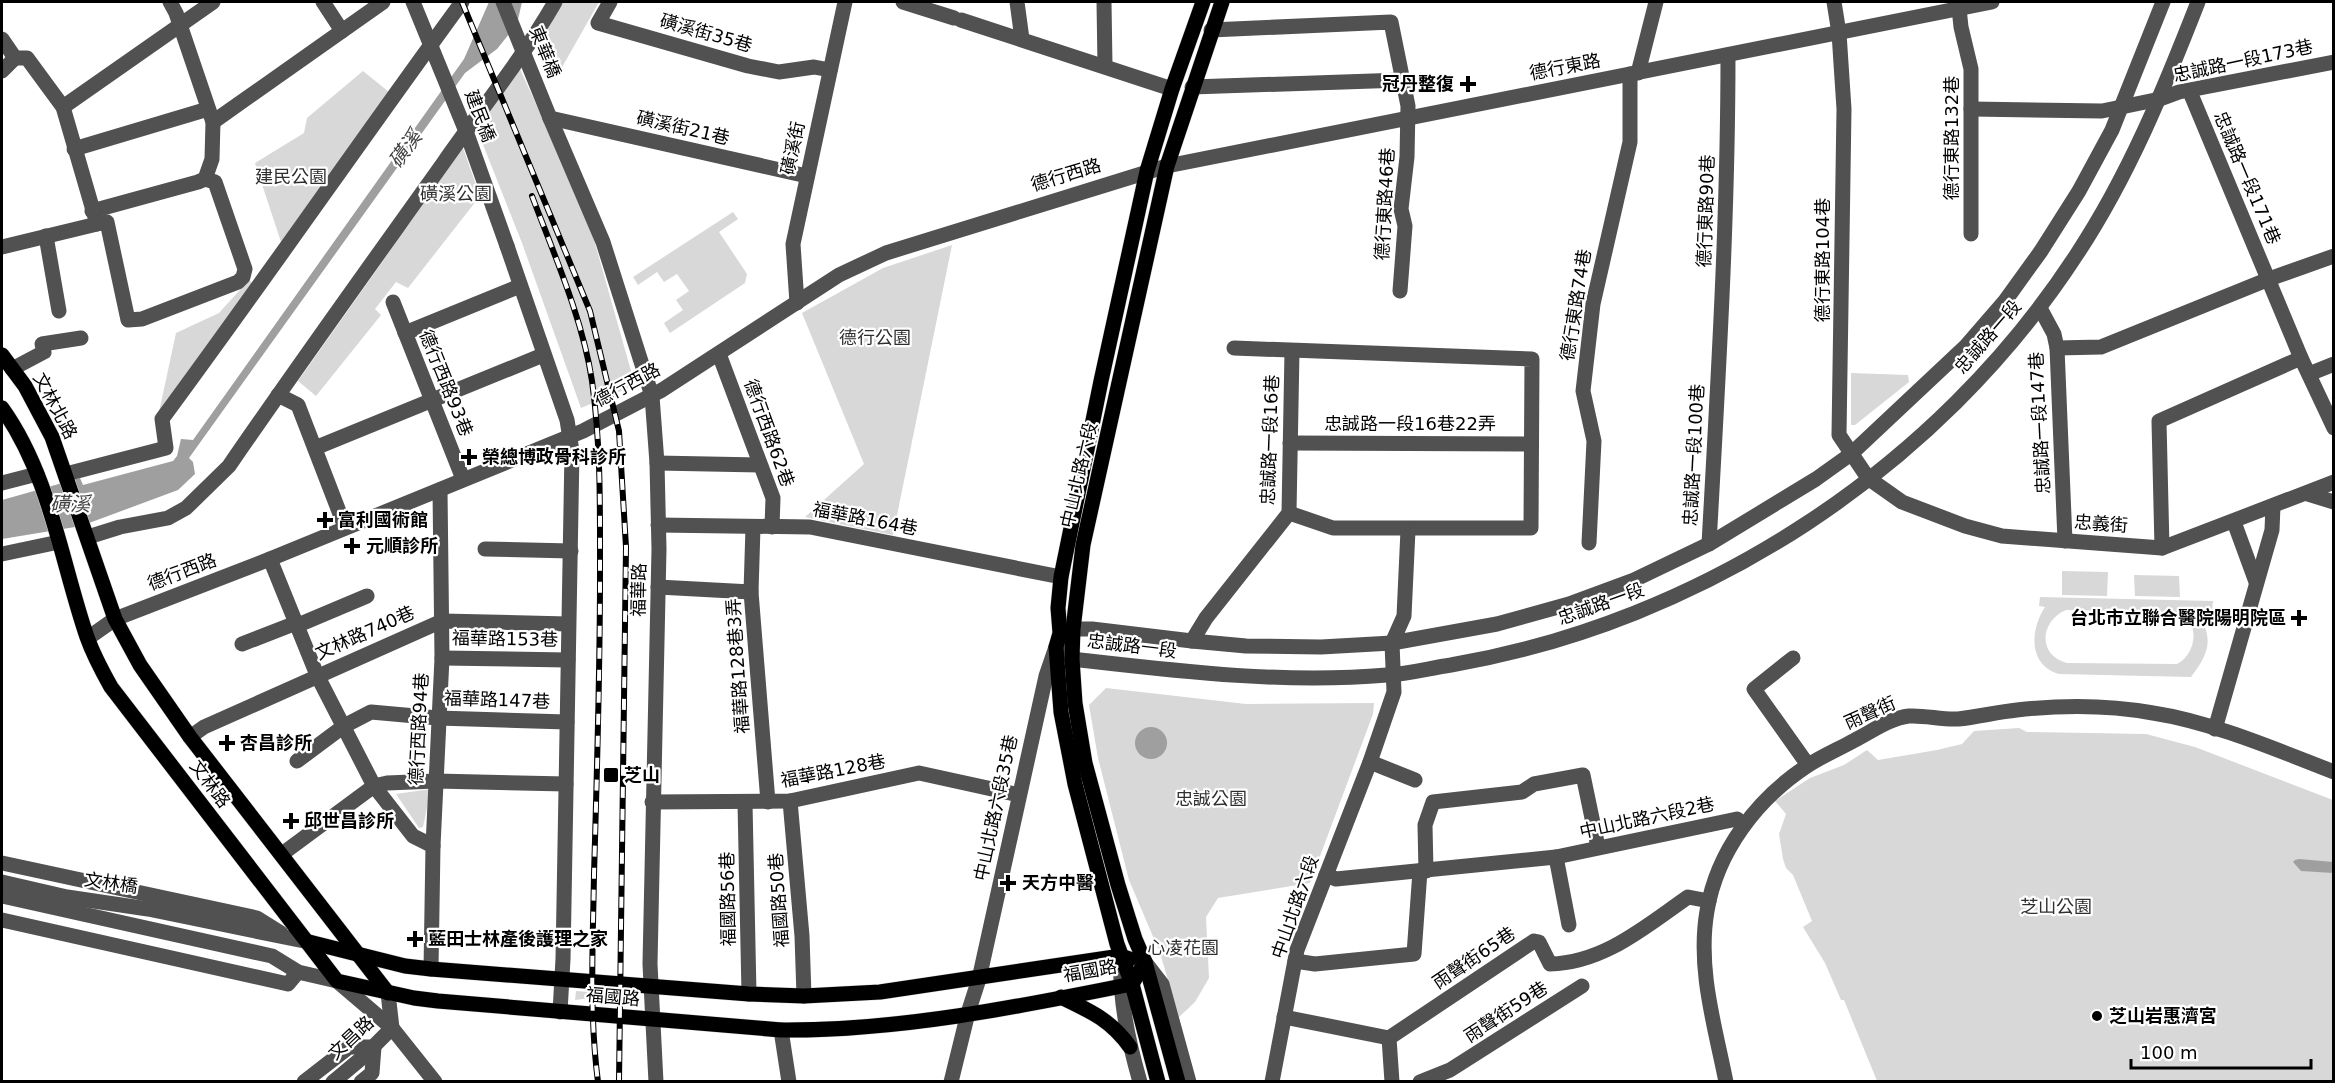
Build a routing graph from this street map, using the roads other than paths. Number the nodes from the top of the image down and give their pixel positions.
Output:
1 (170, 2) edge
2 (213, 2) edge
3 (323, 2) edge
4 (383, 2) edge
5 (413, 2) edge
6 (462, 2) edge
7 (503, 2) edge
8 (555, 2) edge
9 (610, 2) edge
10 (845, 2) edge
11 (903, 2) edge
12 (1017, 2) edge
13 (1104, 2) edge
14 (1203, 2) edge
15 (1222, 2) edge
16 (1656, 2) edge
17 (1834, 2) edge
18 (1992, 2) edge
19 (2163, 2) edge
20 (2198, 2) edge
21 (1959, 8) junction
22 (180, 25) junction
23 (1211, 30) junction
24 (342, 31) junction
25 (1839, 33) junction
26 (2, 39) edge
27 (1022, 39) junction
28 (1728, 55) junction
29 (15, 58) junction
30 (2334, 62) edge
31 (1105, 66) junction
32 (830, 70) junction
33 (2, 71) edge
34 (1634, 73) junction
35 (1402, 80) junction
36 (1192, 87) junction
37 (1172, 89) junction
38 (2190, 92) junction
39 (2160, 99) junction
40 (63, 107) junction
41 (2123, 107) junction
42 (1971, 109) junction
43 (211, 116) junction
44 (550, 118) junction
45 (1408, 118) junction
46 (74, 149) junction
47 (1167, 166) junction
48 (1147, 171) junction
49 (807, 176) junction
50 (206, 179) junction
51 (94, 217) junction
52 (1971, 234) dead end
53 (46, 236) junction
54 (3, 242) edge
55 (2334, 256) edge
56 (2268, 279) junction
57 (520, 286) junction
58 (1400, 291) dead end
59 (393, 302) dead end
60 (797, 303) junction
61 (2040, 308) junction
62 (59, 311) dead end
63 (405, 333) junction
64 (81, 338) dead end
65 (1234, 348) dead end
66 (2057, 348) junction
67 (1292, 351) junction
68 (718, 354) junction
69 (2, 355) edge
70 (543, 355) junction
71 (2301, 358) junction
72 (2334, 364) edge
73 (1718, 368) joint
74 (12, 369) junction
75 (2309, 374) junction
76 (278, 395) junction
77 (652, 396) junction
78 (432, 400) junction
79 (2, 408) edge
80 (2334, 429) edge
81 (570, 437) junction
82 (1290, 443) junction
83 (1531, 444) junction
84 (315, 448) junction
85 (1851, 454) junction
86 (657, 464) junction
87 (760, 465) junction
88 (67, 476) junction
89 (39, 478) junction
90 (1868, 478) junction
91 (463, 479) junction
92 (2, 483) edge
93 (2334, 483) edge
94 (440, 490) junction
95 (2307, 494) junction
96 (2334, 502) edge
97 (2273, 506) junction
98 (1288, 513) junction
99 (2234, 522) junction
100 (658, 525) junction
101 (753, 527) junction
102 (772, 527) junction
103 (345, 528) junction
104 (1408, 530) junction
105 (87, 533) junction
106 (57, 535) junction
107 (2065, 541) junction
108 (1588, 543) dead end
109 (1709, 544) junction
110 (2162, 548) junction
111 (485, 549) dead end
112 (571, 551) junction
113 (2, 554) edge
114 (270, 559) junction
115 (1061, 577) junction
116 (2256, 582) junction
117 (658, 587) junction
118 (751, 592) junction
119 (367, 596) dead end
120 (116, 619) junction
121 (442, 621) junction
122 (296, 623) junction
123 (568, 624) junction
124 (1073, 629) junction
125 (88, 638) junction
126 (1192, 641) junction
127 (1392, 643) junction
128 (242, 644) dead end
129 (1056, 646) junction
130 (442, 657) junction
131 (1793, 658) dead end
132 (1072, 659) junction
133 (568, 660) junction
134 (316, 675) junction
135 (1392, 675) junction
136 (438, 718) junction
137 (567, 722) junction
138 (344, 726) junction
139 (2215, 729) junction
140 (190, 736) junction
141 (297, 761) dead end
142 (1370, 762) junction
143 (1808, 765) junction
144 (2334, 772) edge
145 (1415, 780) dead end
146 (436, 781) junction
147 (566, 784) junction
148 (374, 786) junction
149 (1019, 795) junction
150 (790, 801) junction
151 (652, 802) junction
152 (768, 802) junction
153 (745, 803) junction
154 (1744, 825) junction
155 (433, 846) junction
156 (1598, 847) junction
157 (282, 854) junction
158 (1556, 857) junction
159 (2, 863) edge
160 (1423, 871) junction
161 (1326, 875) junction
162 (2, 882) edge
163 (2, 896) edge
164 (1709, 901) junction
165 (2, 920) edge
166 (214, 924) joint
167 (1569, 925) dead end
168 (286, 936) junction
169 (212, 942) joint
170 (309, 942) junction
171 (361, 956) junction
172 (1121, 956) junction
173 (1295, 961) junction
174 (1145, 962) junction
175 (431, 969) junction
176 (298, 972) junction
177 (980, 979) junction
178 (337, 981) junction
179 (561, 981) junction
180 (1126, 985) junction
181 (1582, 986) dead end
182 (652, 987) junction
183 (388, 993) junction
184 (750, 994) junction
185 (804, 996) junction
186 (1061, 997) junction
187 (560, 1012) junction
188 (968, 1013) junction
189 (1284, 1017) junction
190 (653, 1020) junction
191 (392, 1028) junction
192 (782, 1030) junction
193 (1389, 1038) junction
194 (374, 1047) junction
195 (1130, 1047) junction
196 (1454, 1076) edge
197 (335, 1080) edge
198 (304, 1082) edge
199 (361, 1082) edge
200 (435, 1082) edge
201 (656, 1082) edge
202 (789, 1082) edge
203 (951, 1082) edge
204 (1140, 1082) edge
205 (1158, 1082) edge
206 (1178, 1082) edge
207 (1188, 1082) edge
208 (1272, 1082) edge
209 (1392, 1082) edge
210 (1420, 1082) edge
211 (1726, 1082) edge

1 - 22 street
2 - 22 street
3 - 24 street
4 - 24 street
5 - 57 street, 建民橋, bridge
6 - 88 street
7 - 44 street, 東華橋, bridge
8 - 76 street
9 - 32 street, 磺溪街35巷
10 - 32 street, 磺溪街
11 - 27 street
12 - 27 street
13 - 31 street
14 - 37 main road, 中山北路六段
15 - 23 main road, 中山北路六段
16 - 34 street, 德行東路74巷
17 - 25 street, 德行東路104巷
18 - 21 street, 德行東路
19 - 41 street, 忠誠路一段
20 - 39 street, 忠誠路一段
21 - 25 street, 德行東路
21 - 42 street, 德行東路132巷
22 - 40 street
22 - 43 street
23 - 35 street, 德行東路46巷
23 - 36 main road, 中山北路六段
24 - 43 street
25 - 28 street, 德行東路
25 - 85 street, 德行東路104巷
26 - 29 street
27 - 31 street
28 - 34 street, 德行東路
28 - 73 street, 德行東路90巷
29 - 33 street
29 - 40 street
30 - 38 street, 忠誠路一段173巷
31 - 37 street
32 - 49 street, 磺溪街
34 - 45 street, 德行東路
34 - 108 street, 德行東路74巷
35 - 36 street
35 - 45 street, 德行東路46巷
36 - 47 main road, 中山北路六段
37 - 48 main road, 中山北路六段
38 - 39 street, 忠誠路一段173巷
38 - 56 street, 忠誠路一段171巷
39 - 41 street, 忠誠路一段173巷
39 - 61 street, 忠誠路一段
40 - 46 street
41 - 42 street, 忠誠路一段173巷
41 - 85 street, 忠誠路一段
42 - 52 street, 德行東路132巷
43 - 46 street
43 - 50 street
44 - 49 street, 磺溪街21巷
44 - 77 street, 福華路
45 - 47 street, 德行東路
45 - 58 street, 德行東路46巷
46 - 51 street
47 - 48 street, 德行東路
47 - 124 main road, 中山北路六段
48 - 60 street, 德行西路
48 - 115 main road, 中山北路六段
49 - 60 street, 磺溪街
50 - 51 street
50 - 51 street
51 - 53 street
53 - 54 street
53 - 62 street
55 - 56 street
56 - 66 street
56 - 71 street, 忠誠路一段171巷
57 - 63 street
57 - 70 street
59 - 63 street, 德行西路93巷
60 - 68 street, 德行西路
61 - 66 street, 忠誠路一段147巷
61 - 90 street, 忠誠路一段
63 - 78 street, 德行西路93巷
64 - 74 street
65 - 67 street, 忠誠路一段16巷
66 - 107 street, 忠誠路一段147巷
67 - 82 street, 忠誠路一段16巷
67 - 83 street, 忠誠路一段16巷
68 - 77 street, 德行西路
68 - 87 street, 德行西路62巷
69 - 74 main road, 文林北路
70 - 78 street
70 - 81 street
71 - 75 street, 忠誠路一段171巷
71 - 110 street
72 - 75 street
73 - 109 street, 忠誠路一段100巷
74 - 88 main road, 文林北路
75 - 80 street, 忠誠路一段171巷
76 - 84 street
76 - 105 street
77 - 81 street, 德行西路
77 - 86 street, 福華路
78 - 84 street
78 - 91 street, 德行西路93巷
79 - 89 main road
81 - 91 street, 德行西路
81 - 112 street
82 - 83 street, 忠誠路一段16巷22弄
82 - 98 street, 忠誠路一段16巷
83 - 104 street
84 - 103 street
85 - 90 street, 德行東路104巷
85 - 109 street, 忠誠路一段
86 - 87 street
86 - 100 street, 福華路
87 - 102 street, 德行西路62巷
88 - 105 main road, 文林北路
89 - 92 street
89 - 106 main road, 文林路
90 - 107 street, 忠義街
90 - 135 street, 忠誠路一段
91 - 94 street, 德行西路
93 - 95 street, 忠義街
94 - 103 street, 德行西路
94 - 121 street, 德行西路94巷
95 - 96 street
95 - 97 street, 忠義街
97 - 99 street, 忠義街
97 - 116 street
98 - 104 street
98 - 126 street, 忠誠路一段16巷
99 - 110 street, 忠義街
99 - 116 street
100 - 101 street, 福華路164巷
100 - 117 street, 福華路
101 - 102 street, 福華路164巷
101 - 118 street, 福華路128巷3弄
102 - 115 street, 福華路164巷
103 - 114 street, 德行西路
104 - 127 street
105 - 120 main road, 文林路
106 - 113 street
106 - 125 main road, 文林路
107 - 110 street, 忠義街
109 - 127 street, 忠誠路一段
111 - 112 street
112 - 123 street
114 - 120 street, 德行西路
114 - 122 street
115 - 129 main road, 中山北路六段
116 - 139 street
117 - 118 street
117 - 151 street, 福華路
118 - 152 street, 福華路128巷3弄
119 - 122 street
120 - 125 street, 德行西路
120 - 140 main road, 文林路
121 - 123 street, 文林路740巷
121 - 130 street, 德行西路94巷
121 - 134 street, 文林路740巷
122 - 128 street
122 - 134 street
123 - 133 street
124 - 126 street, 忠誠路一段
124 - 129 street, 忠誠路一段
124 - 132 main road, 中山北路六段
125 - 170 main road, 文林路
126 - 127 street, 忠誠路一段
127 - 135 street, 中山北路六段
129 - 132 street, 忠誠路一段
129 - 149 street, 中山北路六段35巷
129 - 172 main road, 中山北路六段
130 - 133 street, 福華路153巷
130 - 136 street, 德行西路94巷
131 - 143 street
132 - 135 street, 忠誠路一段
132 - 174 main road, 中山北路六段
133 - 137 street
134 - 138 street
134 - 140 street, 文林路740巷
135 - 142 street, 中山北路六段
136 - 137 street, 福華路147巷
136 - 138 street, 福華路147巷
136 - 146 street, 德行西路94巷
137 - 147 street
138 - 141 street, 福華路147巷
138 - 148 street
139 - 143 street, 雨聲街
139 - 144 street, 雨聲街
140 - 157 main road, 文林路
142 - 145 street
142 - 161 street, 中山北路六段
143 - 154 street, 雨聲街
146 - 147 street
146 - 148 street
146 - 155 street, 德行西路94巷
147 - 179 street
148 - 155 street
148 - 157 street
149 - 150 street, 福華路128巷
149 - 177 street, 中山北路六段35巷
150 - 152 street, 福華路128巷
150 - 185 street, 福國路50巷
151 - 153 street, 福華路128巷
151 - 182 street, 福華路
152 - 153 street, 福華路128巷
153 - 184 street, 福國路56巷
154 - 156 street, 中山北路六段2巷
154 - 164 street, 雨聲街
155 - 175 street, 德行西路94巷
156 - 158 street, 中山北路六段2巷
156 - 160 street
157 - 171 main road, 文林路
158 - 160 street, 中山北路六段2巷
158 - 167 street
159 - 168 street
160 - 161 street, 中山北路六段2巷
160 - 173 street
161 - 173 street, 中山北路六段
162 - 166 street, 文林橋
163 - 169 street, 文林橋
164 - 193 street, 雨聲街65巷
164 - 211 street, 雨聲街
165 - 176 street
166 - 168 street, 福國路
168 - 170 street, 福國路
169 - 176 street, 福國路
170 - 171 main road, 福國路
170 - 178 main road, 文林路
171 - 175 main road, 福國路
171 - 183 main road, 文林路
172 - 174 main road, 福國路
172 - 177 main road, 福國路
172 - 180 main road, 中山北路六段
173 - 189 street, 中山北路六段
174 - 180 main road, 福國路
174 - 206 main road, 中山北路六段
174 - 207 street
175 - 179 main road, 福國路
176 - 178 street, 福國路
177 - 185 main road, 福國路
177 - 188 street, 中山北路六段35巷
178 - 183 main road, 福國路
178 - 191 street, 文林路
179 - 182 main road, 福國路
179 - 187 street
180 - 186 main road, 福國路
180 - 195 street
180 - 205 main road, 中山北路六段
181 - 196 street, 雨聲街59巷
182 - 184 main road, 福國路
182 - 190 street, 福華路
183 - 187 main road, 福國路
183 - 191 street, 文林路
184 - 185 main road, 福國路
186 - 188 main road, 福國路
186 - 195 main road
187 - 190 main road, 福國路
188 - 192 main road, 福國路
188 - 203 street, 中山北路六段35巷
189 - 193 street
189 - 208 street, 中山北路六段
190 - 192 main road, 福國路
190 - 201 street, 福華路
191 - 194 street, 文昌路
191 - 200 street, 文林路
192 - 202 street
193 - 209 street
194 - 197 street, 文昌路
194 - 198 street
194 - 199 street
195 - 204 street
196 - 210 street, 雨聲街59巷

